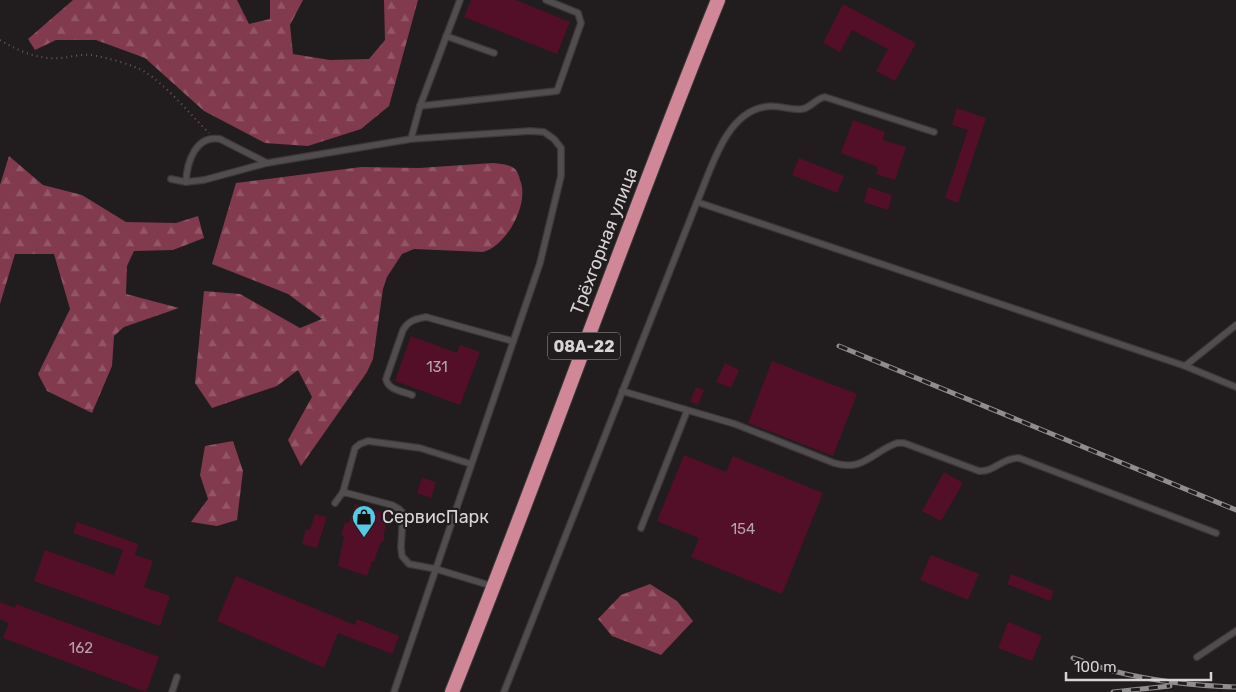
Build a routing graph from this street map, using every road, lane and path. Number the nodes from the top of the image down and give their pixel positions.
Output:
1 (460, 0) edge
2 (546, 0) edge
3 (718, 0) edge
4 (446, 36) junction
5 (0, 40) edge
6 (494, 53) dead end
7 (420, 106) junction
8 (934, 132) dead end
9 (214, 138) junction
10 (411, 139) junction
11 (267, 163) junction
12 (171, 179) dead end
13 (186, 182) junction
14 (697, 202) junction
15 (1236, 325) edge
16 (512, 341) junction
17 (1185, 366) junction
18 (1236, 387) edge
19 (622, 391) junction
20 (412, 394) dead end
21 (687, 411) junction
22 (471, 464) junction
23 (343, 492) junction
24 (335, 503) dead end
25 (641, 528) dead end
26 (1216, 533) dead end
27 (436, 569) junction
28 (494, 586) junction
29 (1236, 631) edge
30 (1197, 657) dead end
31 (177, 677) dead end
32 (172, 692) edge
33 (394, 692) edge
34 (452, 692) edge
35 (504, 692) edge

1 - 4 lane
2 - 7 lane
3 - 28 highway, Трёхгорная улица / 08А-22
4 - 6 lane
4 - 7 lane
5 - 9 path
7 - 10 lane
8 - 14 lane
9 - 11 lane
9 - 13 lane
10 - 11 lane
10 - 16 lane
11 - 13 lane
12 - 13 lane
14 - 17 lane
14 - 19 lane
15 - 17 lane
16 - 20 lane
16 - 22 lane
17 - 18 lane
19 - 21 lane
19 - 35 lane
21 - 25 lane
21 - 26 lane
22 - 23 lane
22 - 27 lane
23 - 24 lane
23 - 27 lane
27 - 28 lane
27 - 33 lane
28 - 34 highway, Трёхгорная улица / 08А-22
29 - 30 lane
31 - 32 lane

